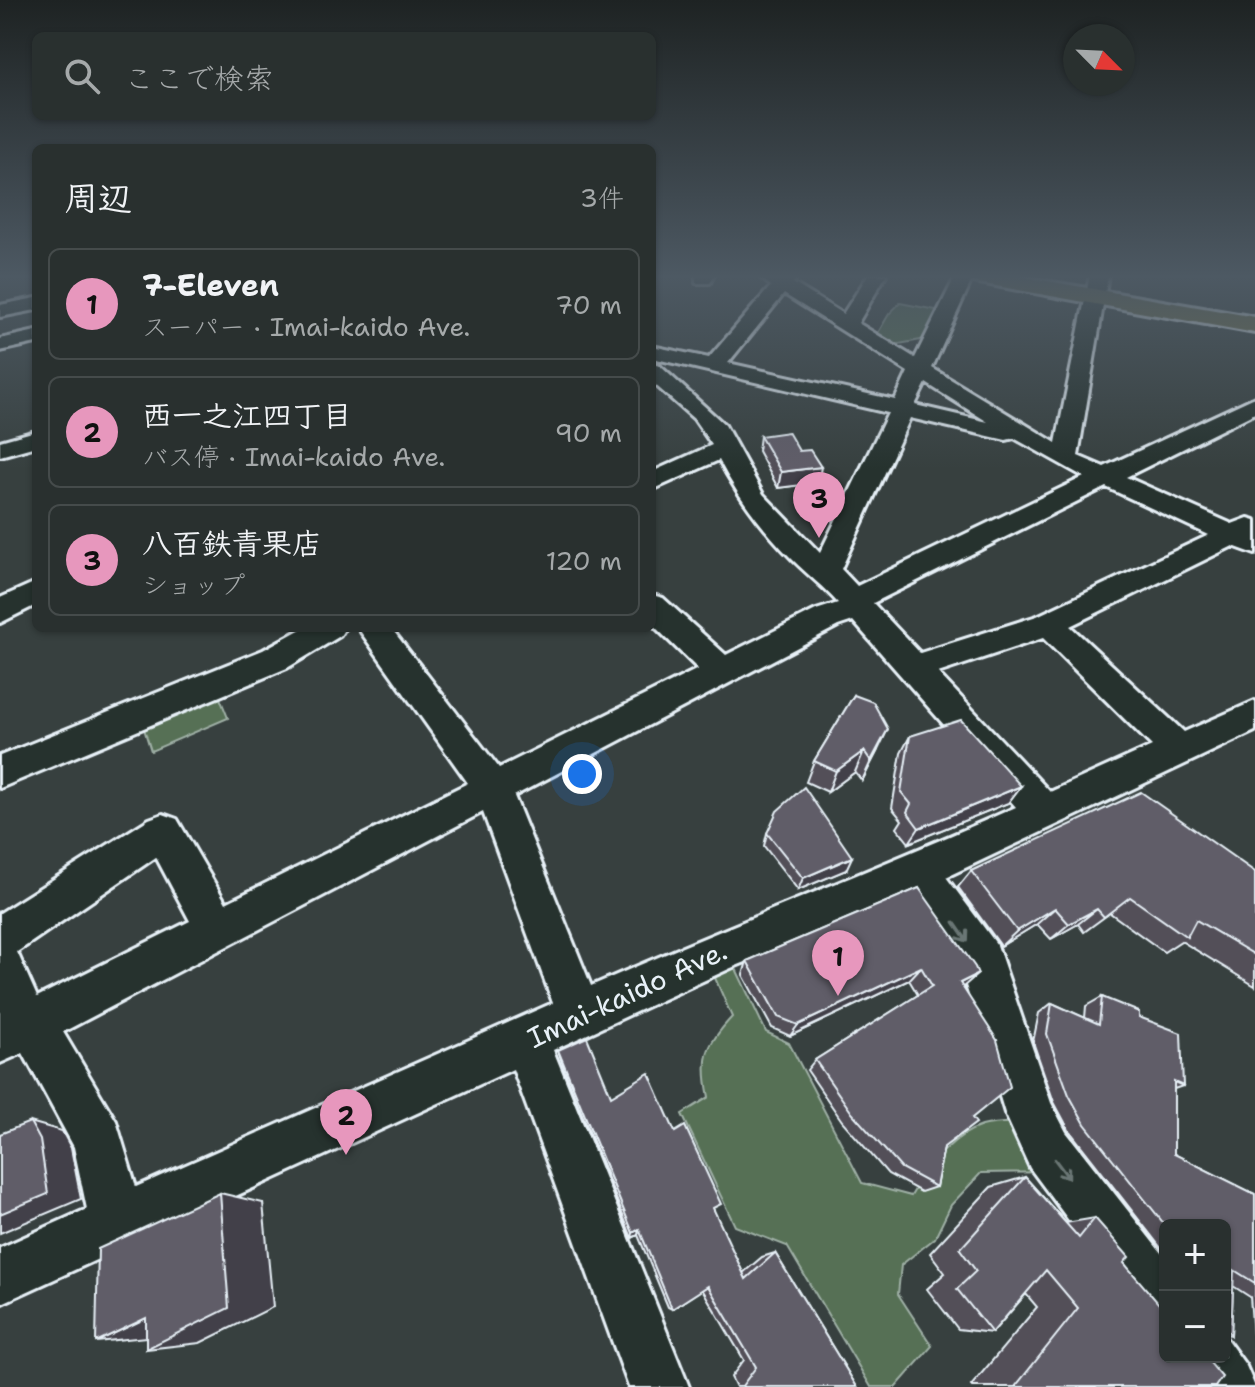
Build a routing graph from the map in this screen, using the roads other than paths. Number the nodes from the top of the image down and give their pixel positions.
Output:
1 (24, 340) edge
2 (734, 340) edge
3 (870, 340) edge
4 (934, 340) edge
5 (1087, 340) edge
6 (0, 345) edge
7 (656, 353) edge
8 (715, 365) junction
9 (920, 370) junction
10 (656, 374) edge
11 (1255, 404) edge
12 (901, 409) junction
13 (1030, 438) junction
14 (32, 439) edge
15 (726, 448) junction
16 (0, 449) edge
17 (1065, 459) junction
18 (1106, 479) junction
19 (656, 480) edge
20 (1248, 534) edge
21 (826, 571) junction
22 (32, 594) edge
23 (856, 605) junction
24 (656, 610) edge
25 (0, 612) edge
26 (1048, 624) junction
27 (322, 632) edge
28 (377, 632) edge
29 (914, 668) junction
30 (722, 671) junction
31 (1255, 715) edge
32 (1178, 749) junction
33 (0, 772) edge
34 (1113, 779) junction
35 (492, 787) junction
36 (1152, 806) edge
37 (1043, 811) junction
38 (911, 874) junction
39 (217, 929) junction
40 (0, 938) edge
41 (0, 964) edge
42 (580, 1015) junction
43 (16, 1032) edge
44 (526, 1041) junction
45 (115, 1224) junction
46 (0, 1276) edge
47 (1159, 1295) edge
48 (1208, 1363) edge
49 (659, 1387) edge
50 (1225, 1387) edge

1 - 6 street
2 - 8 street
3 - 9 street
4 - 9 street
5 - 17 street
7 - 8 street
8 - 12 street
9 - 12 street
9 - 13 street
10 - 15 street
11 - 18 street
12 - 13 street
12 - 21 street
13 - 17 street
14 - 16 street
15 - 19 street
15 - 21 street
17 - 18 street
18 - 20 street
18 - 23 street
20 - 26 street
21 - 23 street
22 - 25 street
23 - 29 street
23 - 30 street
24 - 30 street
26 - 29 street
26 - 32 street
27 - 33 street
28 - 35 street
29 - 37 street
30 - 35 street
31 - 32 street, Imai-kaido Ave.
32 - 34 street, Imai-kaido Ave.
34 - 36 street
34 - 37 street, Imai-kaido Ave.
35 - 39 street
35 - 42 street
37 - 38 street, Imai-kaido Ave.
38 - 42 street, Imai-kaido Ave.
38 -> 47 street
39 - 40 street
39 - 43 street
41 - 43 street
42 - 44 street, Imai-kaido Ave.
43 - 45 street
44 - 45 street, Imai-kaido Ave.
44 - 49 street
45 - 46 street, Imai-kaido Ave.
48 - 50 street

